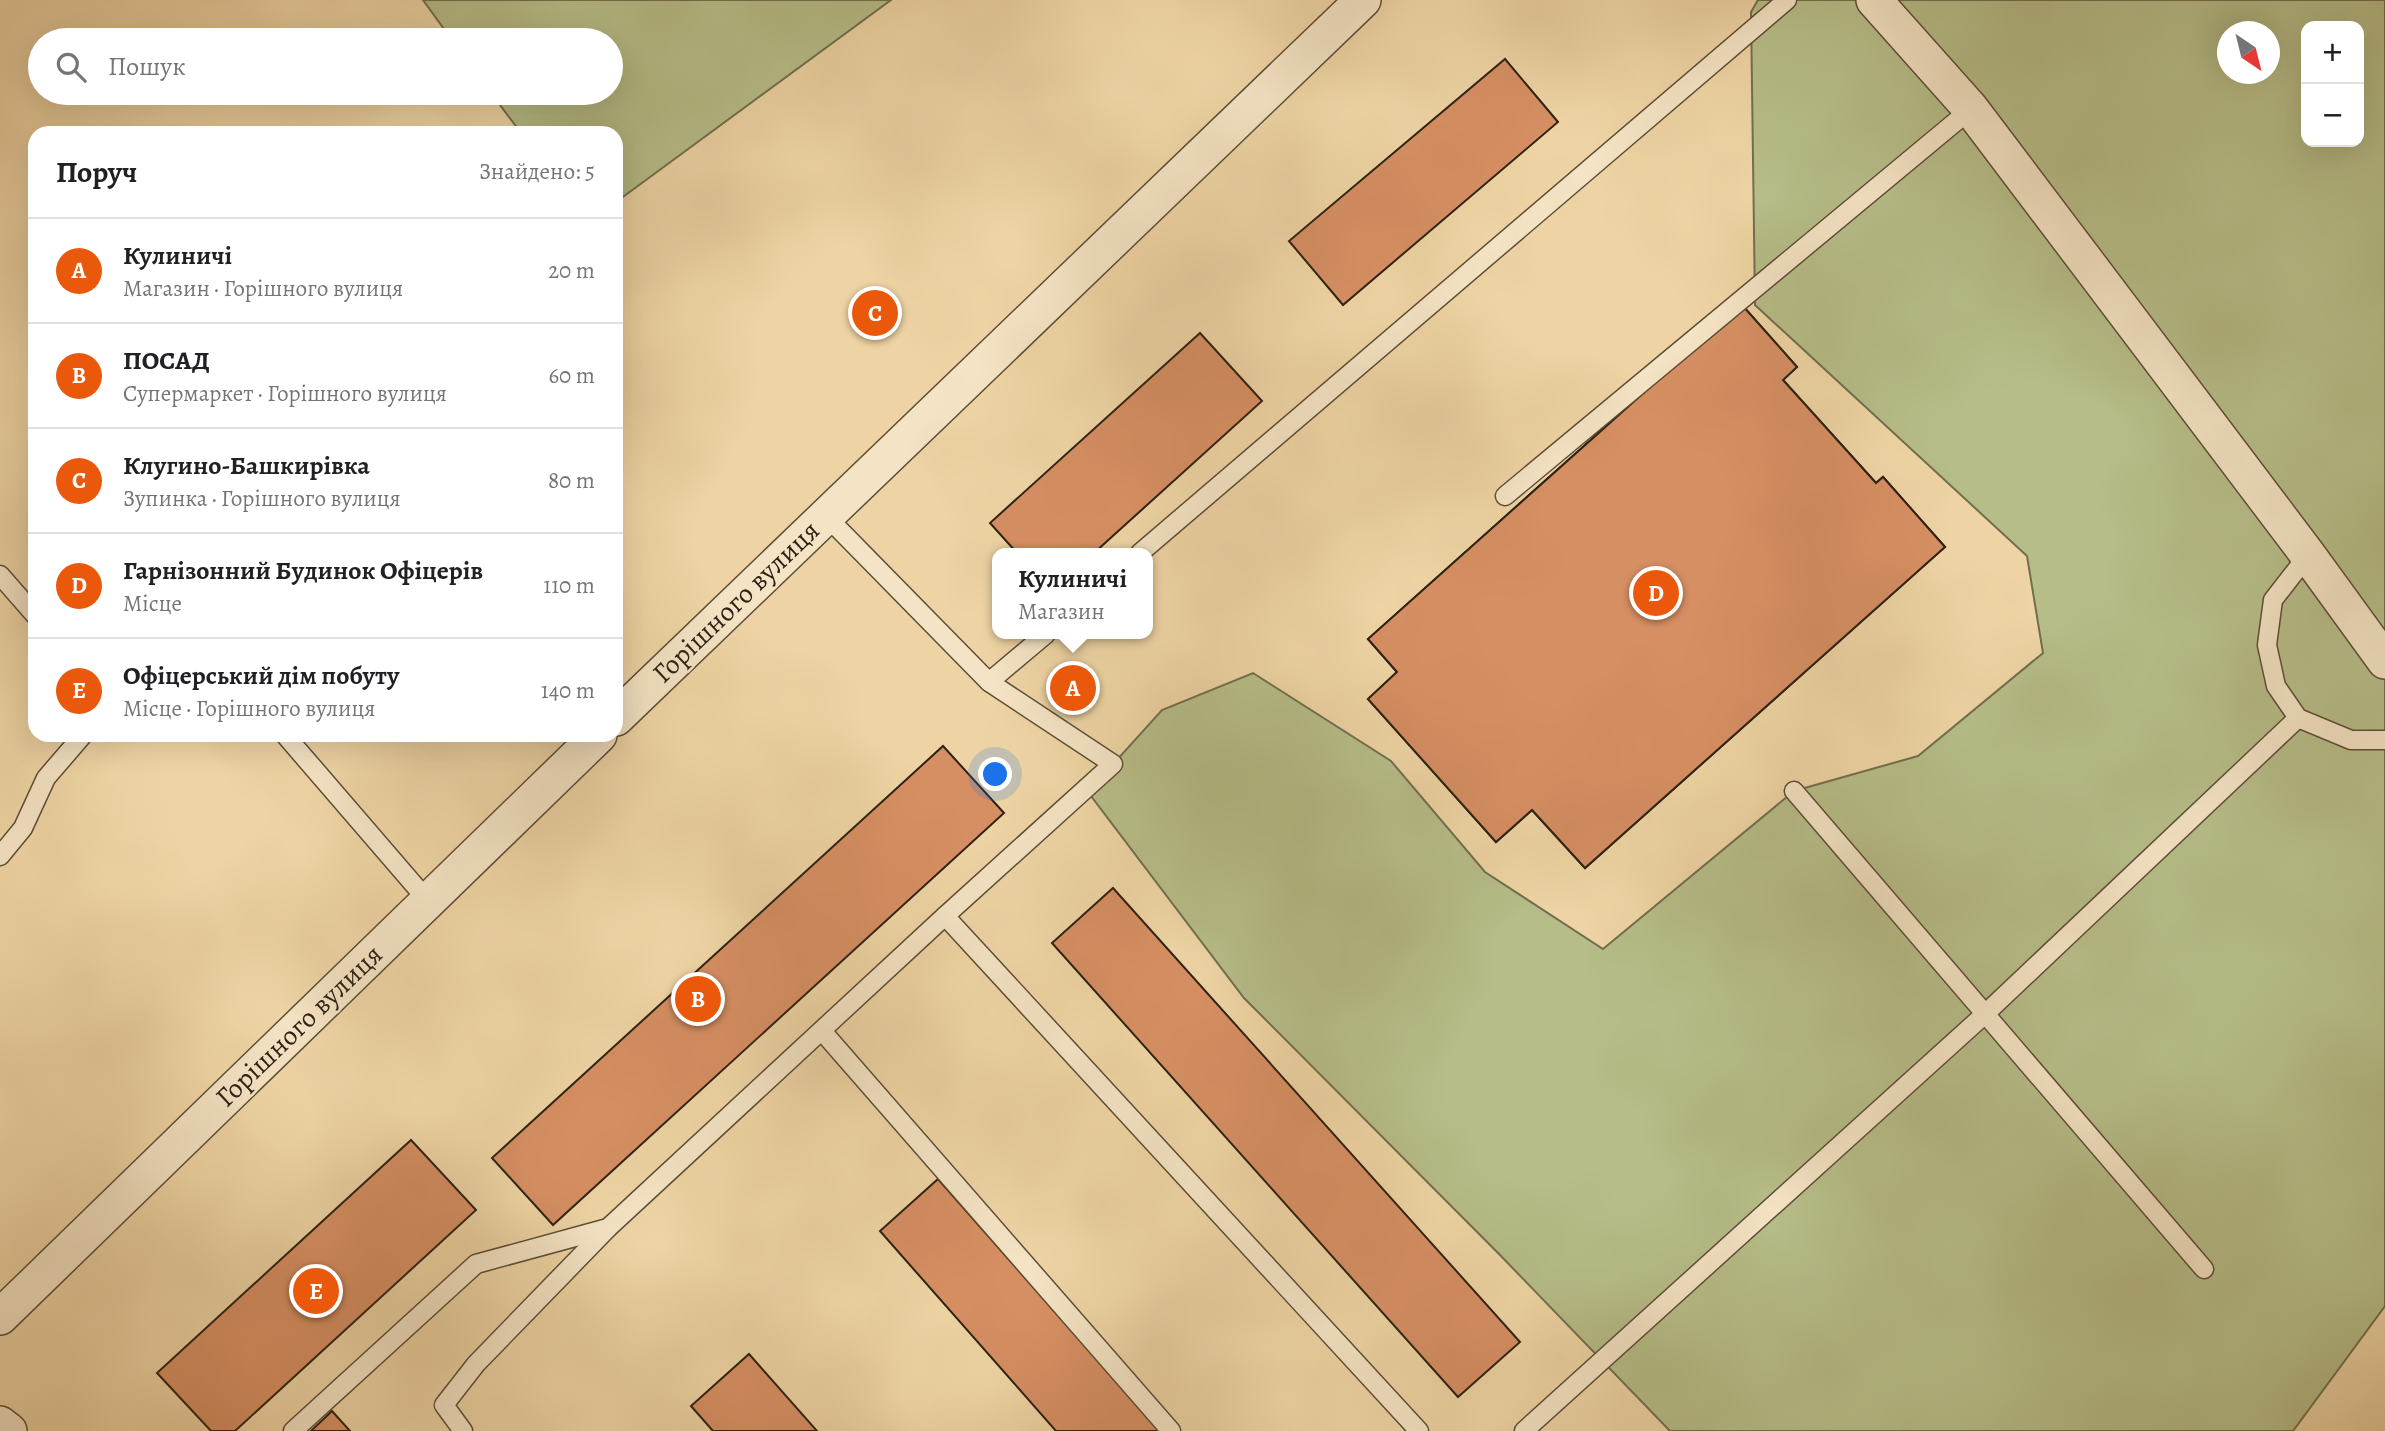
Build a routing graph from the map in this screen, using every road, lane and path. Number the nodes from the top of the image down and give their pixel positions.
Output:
1 (1363, 0) edge
2 (1787, 0) edge
3 (1874, 0) edge
4 (1970, 109) junction
5 (1505, 496) dead end
6 (825, 515) junction
7 (1146, 548) edge
8 (2308, 555) junction
9 (0, 575) edge
10 (28, 607) edge
11 (1040, 639) edge
12 (2385, 661) edge
13 (989, 682) junction
14 (623, 711) edge
15 (2298, 718) junction
16 (2385, 740) edge
17 (77, 742) edge
18 (291, 742) edge
19 (592, 742) edge
20 (1794, 791) dead end
21 (0, 856) edge
22 (428, 901) junction
23 (945, 916) junction
24 (1985, 1014) junction
25 (822, 1031) junction
26 (608, 1228) junction
27 (2204, 1269) dead end
28 (0, 1317) edge
29 (0, 1424) edge
30 (9, 1431) edge
31 (293, 1431) edge
32 (463, 1431) edge
33 (1171, 1431) edge
34 (1419, 1431) edge
35 (1524, 1431) edge

1 - 6 street, Горішного вулиця
2 - 7 lane
3 - 4 street
4 - 5 lane
4 - 8 street
6 - 13 lane
6 - 14 street, Горішного вулиця
8 - 12 street
8 - 15 lane
9 - 10 lane
11 - 13 lane
13 - 23 lane
15 - 16 lane
15 - 24 lane
17 - 21 lane
18 - 22 lane
19 - 22 street, Горішного вулиця
20 - 24 lane
22 - 28 street, Горішного вулиця
23 - 25 lane
23 - 34 lane
24 - 27 lane
24 - 35 lane
25 - 26 lane
25 - 33 lane
26 - 31 lane
26 - 32 lane
29 - 30 street

